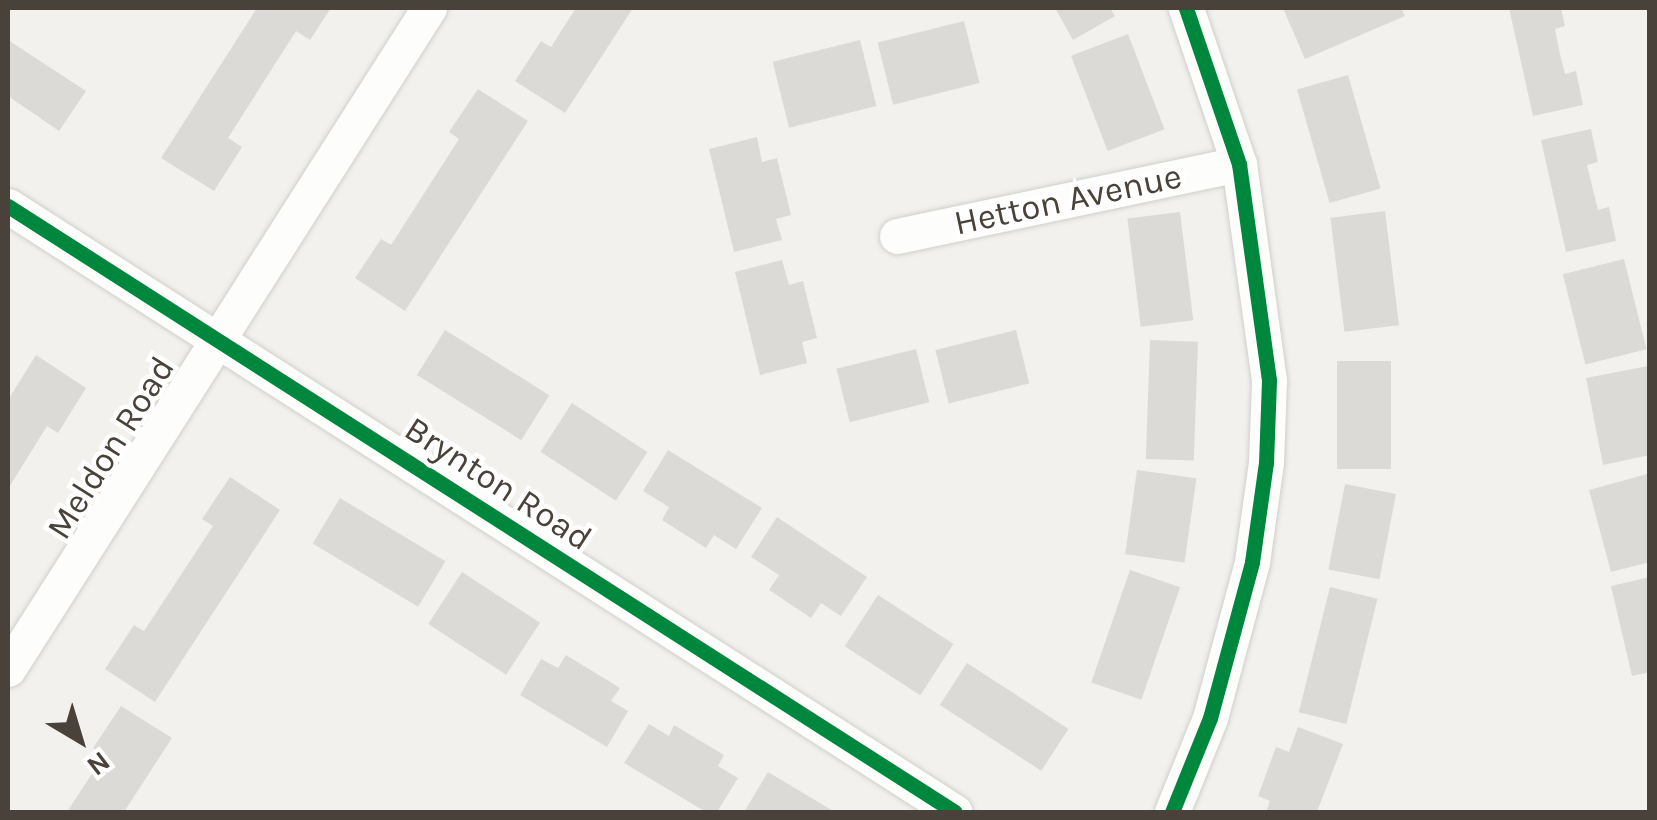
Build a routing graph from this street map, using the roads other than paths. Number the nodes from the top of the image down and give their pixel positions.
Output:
1 (429, 8) edge
2 (1186, 8) edge
3 (1238, 164) junction
4 (8, 206) edge
5 (897, 236) dead end
6 (215, 338) junction
7 (8, 668) edge
8 (955, 812) edge
9 (1172, 812) edge

1 - 6 street, Meldon Road
2 - 3 street
3 - 5 street, Hetton Avenue
3 - 9 street
4 - 6 street, Brynton Road
6 - 7 street, Meldon Road
6 - 8 street, Brynton Road

